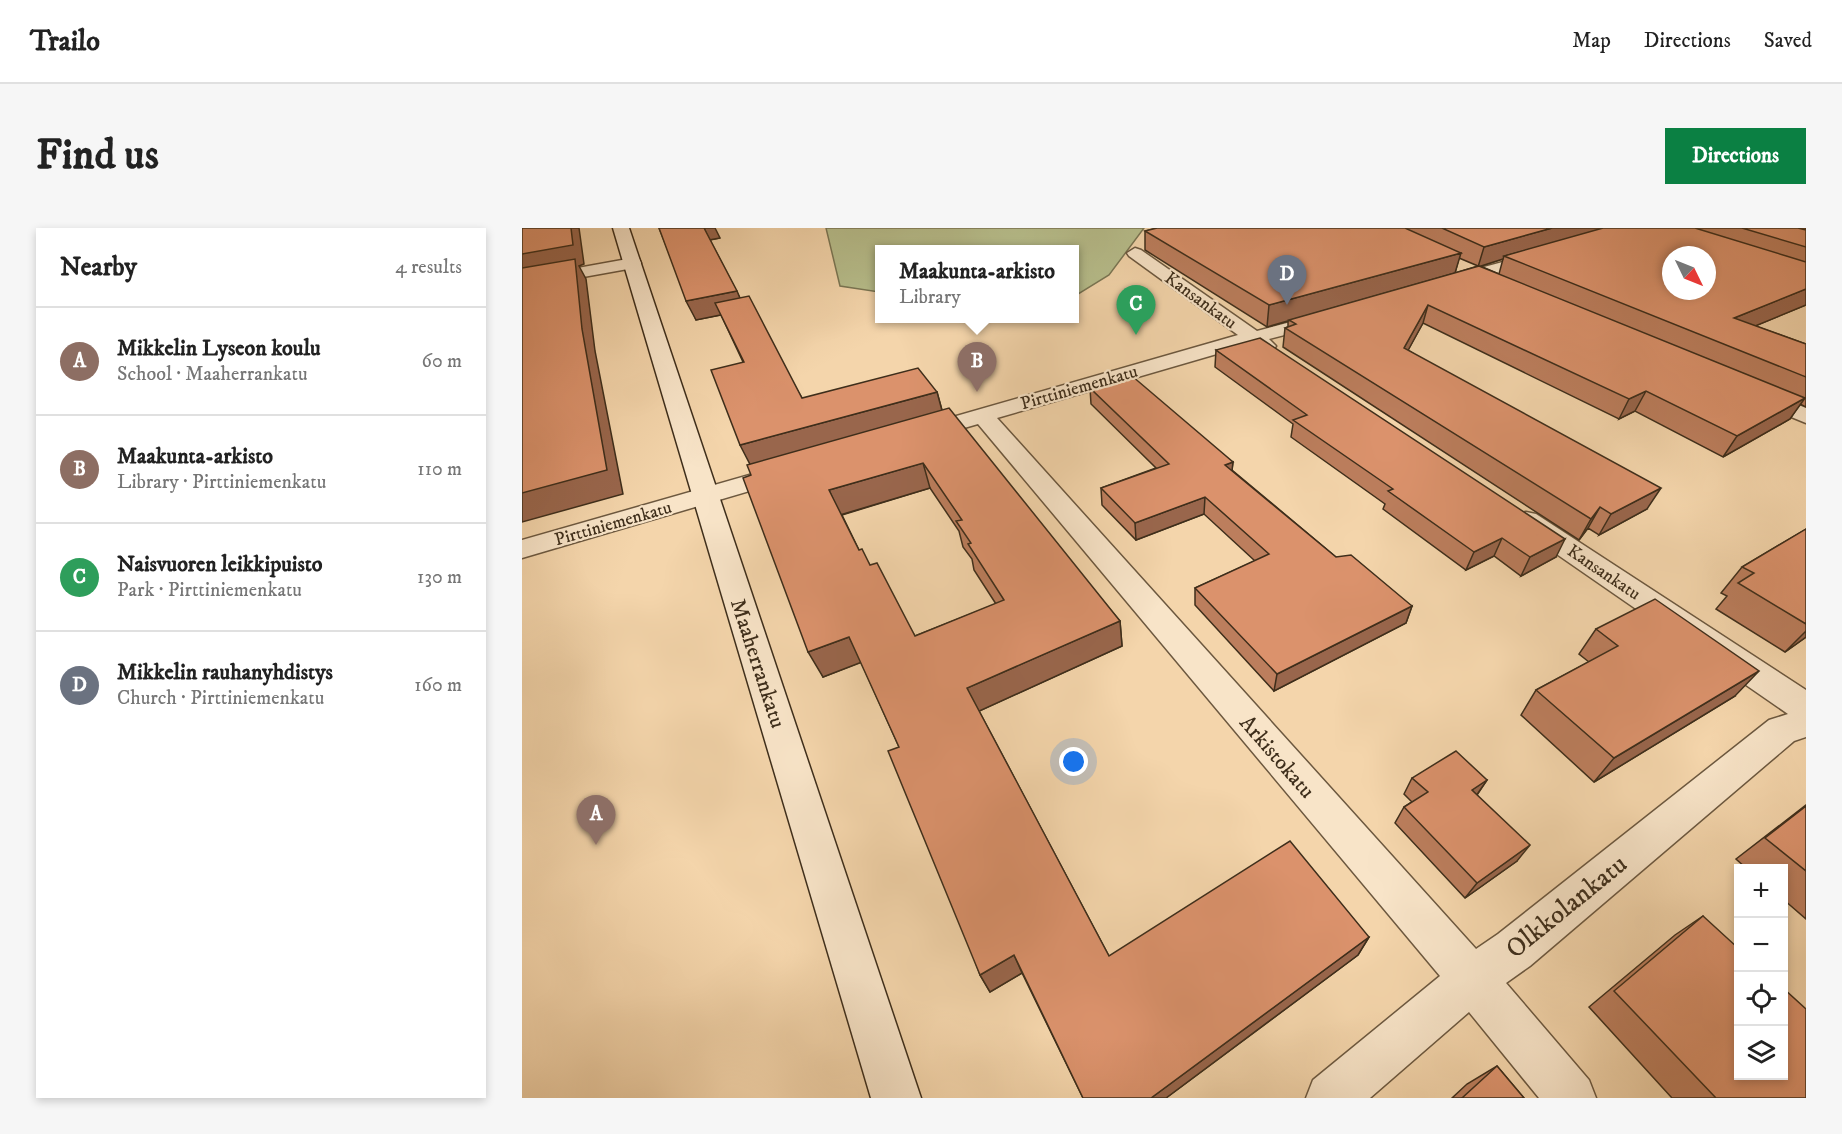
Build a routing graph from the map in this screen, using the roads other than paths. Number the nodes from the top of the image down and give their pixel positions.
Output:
1 (621, 228) edge
2 (1563, 250) edge
3 (1135, 253) dead end
4 (633, 262) junction
5 (1467, 270) junction
6 (522, 283) edge
7 (1430, 288) edge
8 (1506, 289) edge
9 (1350, 311) edge
10 (1254, 339) junction
11 (1287, 360) edge
12 (1742, 389) edge
13 (982, 415) junction
14 (1806, 416) edge
15 (895, 441) edge
16 (805, 467) edge
17 (706, 496) junction
18 (1504, 506) edge
19 (522, 549) edge
20 (1806, 708) edge
21 (1806, 723) edge
22 (1472, 979) junction
23 (896, 1098) edge
24 (1331, 1098) edge
25 (1572, 1098) edge

1 - 4 street, Maaherrankatu
2 - 5 street
3 - 10 street, Kansankatu
4 - 6 street
4 - 17 street, Maaherrankatu
5 - 7 street
5 - 8 street
9 - 10 street, Pirttiniemenkatu
10 - 11 street, Kansankatu
10 - 13 street, Pirttiniemenkatu
12 - 14 street
13 - 15 street, Pirttiniemenkatu
13 - 22 street, Arkistokatu
16 - 17 street, Pirttiniemenkatu
17 - 19 street, Pirttiniemenkatu
17 - 23 street, Maaherrankatu
18 - 20 street, Kansankatu
21 - 22 street, Olkkolankatu
22 - 24 street, Olkkolankatu
22 - 25 street, Arkistokatu

